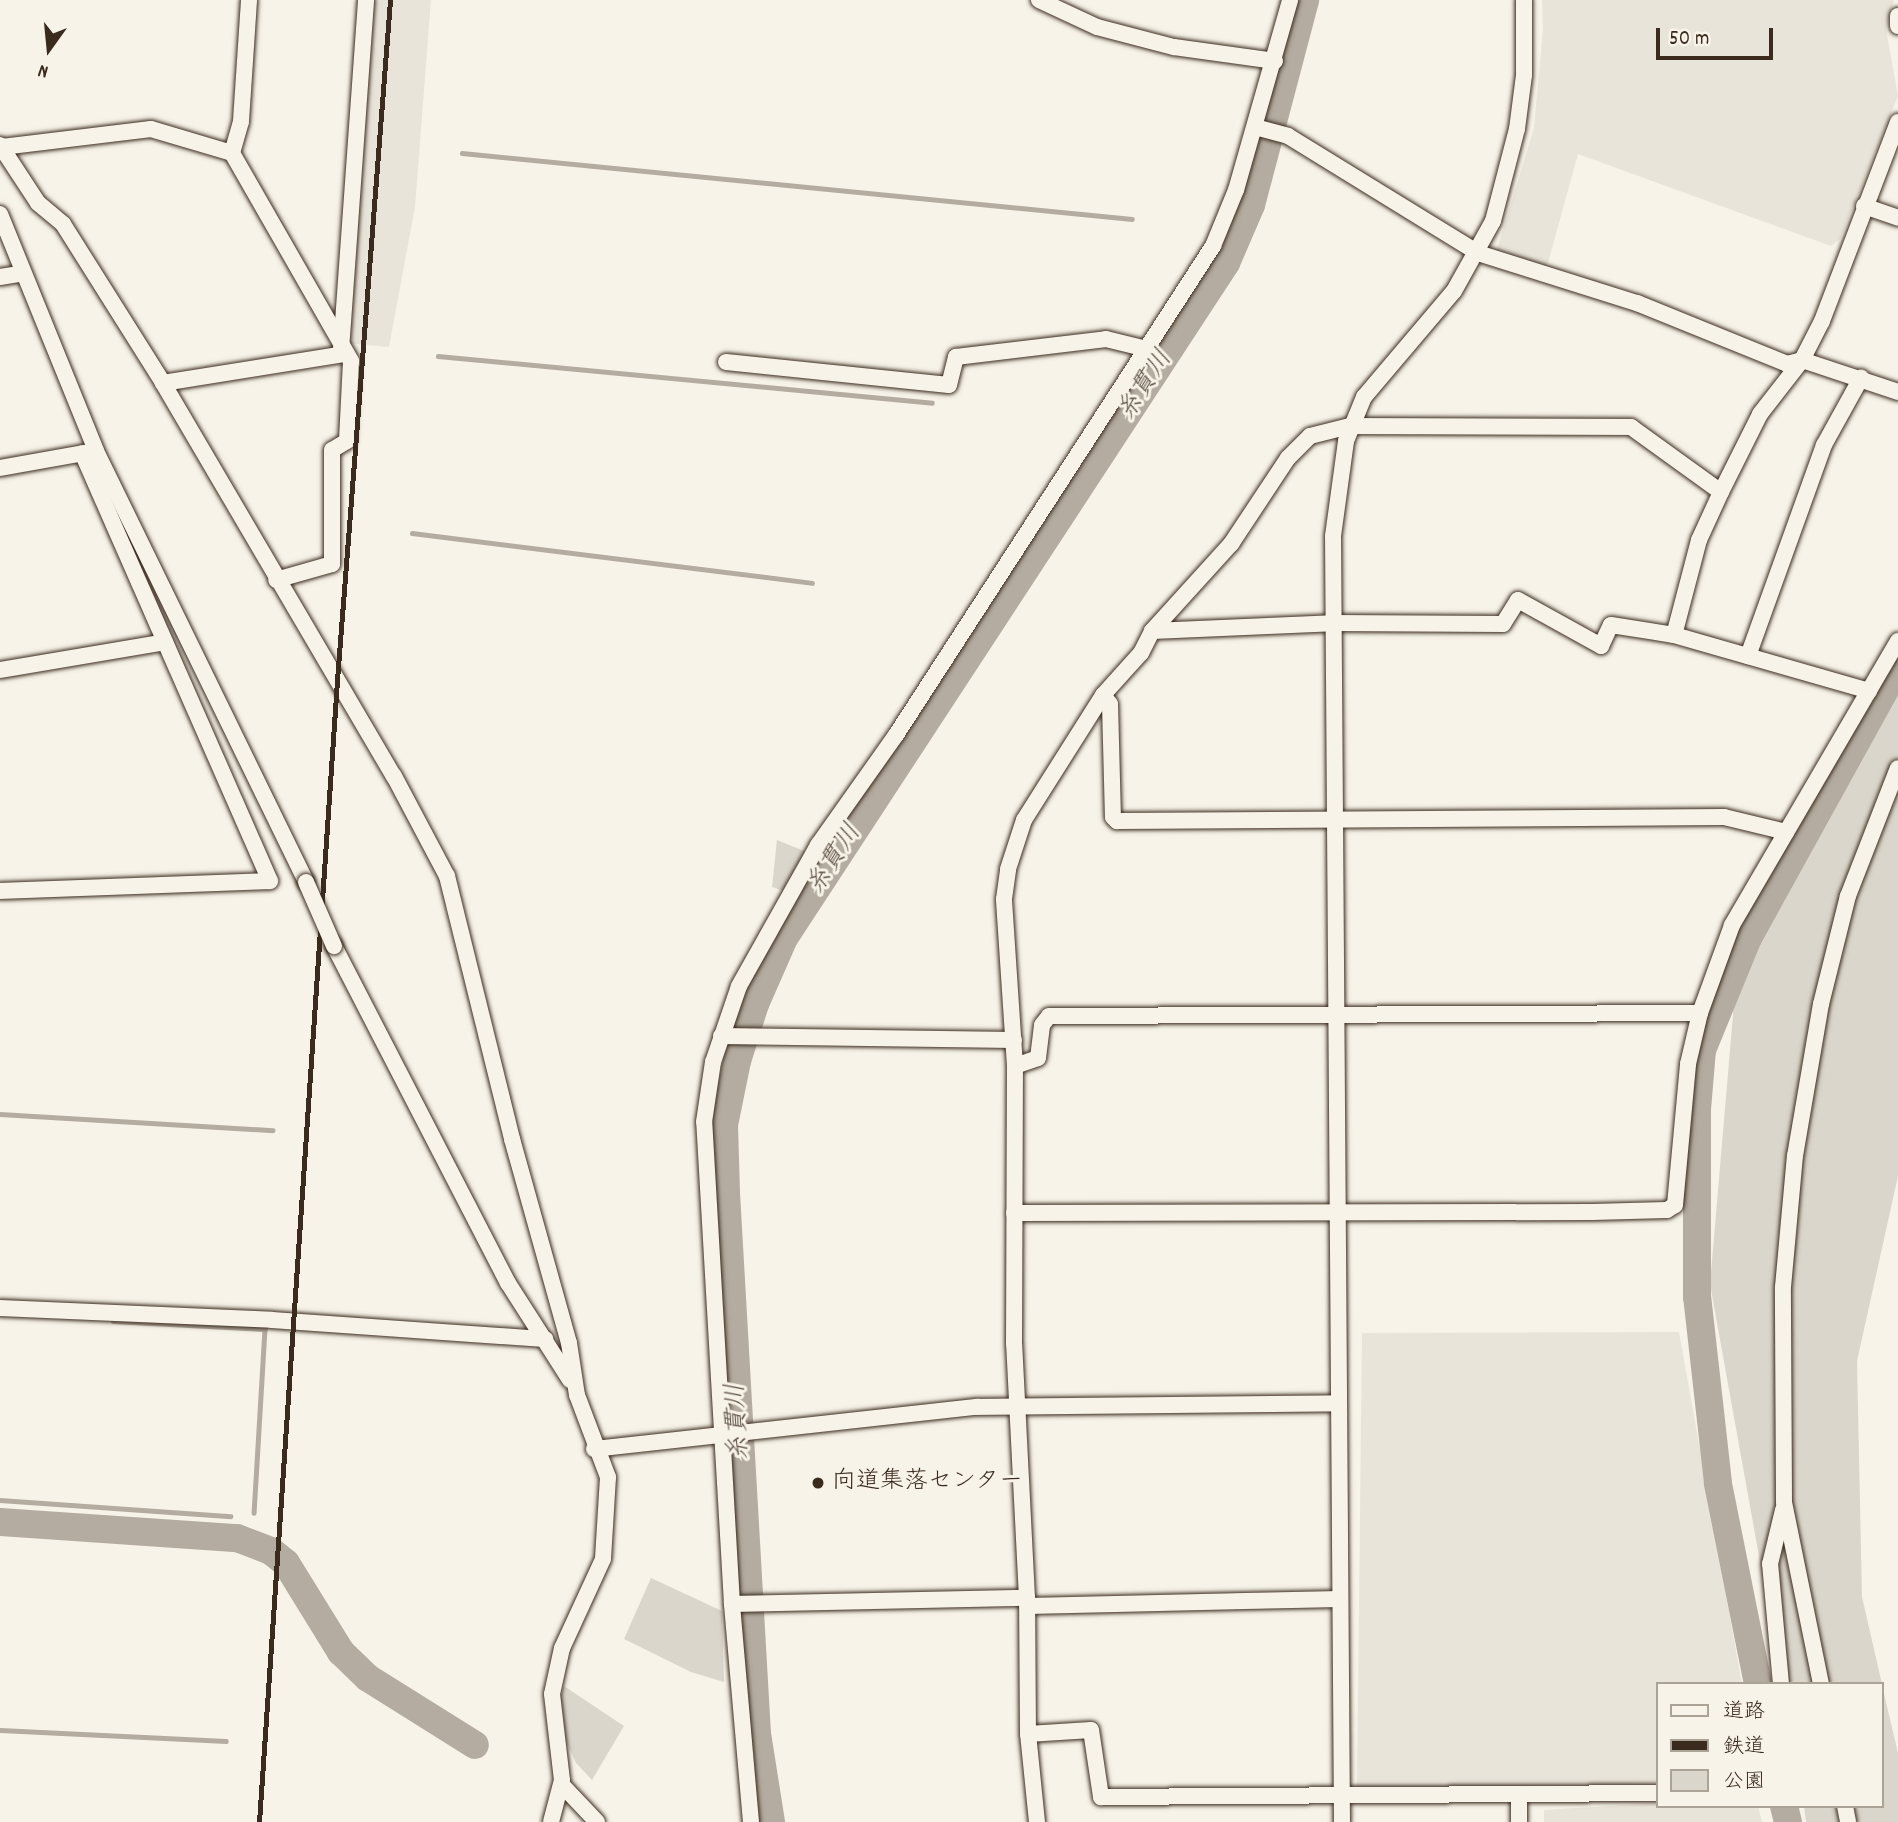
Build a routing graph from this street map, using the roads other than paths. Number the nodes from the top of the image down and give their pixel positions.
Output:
1 (249, 0) edge
2 (366, 0) edge
3 (1039, 0) edge
4 (1290, 0) edge
5 (1524, 0) edge
6 (1898, 16) edge
7 (1898, 26) edge
8 (1275, 61) junction
9 (1898, 122) edge
10 (1260, 128) junction
11 (1, 146) edge
12 (232, 153) junction
13 (1864, 206) junction
14 (0, 214) edge
15 (1898, 218) edge
16 (1478, 253) junction
17 (20, 274) junction
18 (0, 277) edge
19 (1147, 349) junction
20 (342, 352) junction
21 (1802, 360) junction
22 (726, 362) dead end
23 (1861, 378) junction
24 (163, 383) junction
25 (1898, 392) edge
26 (1350, 426) junction
27 (89, 452) junction
28 (0, 468) edge
29 (1721, 492) junction
30 (276, 580) junction
31 (1332, 623) junction
32 (1153, 631) junction
33 (1674, 635) junction
34 (165, 642) junction
35 (1898, 642) edge
36 (1748, 656) junction
37 (0, 670) edge
38 (1869, 691) junction
39 (1103, 695) junction
40 (1898, 768) edge
41 (1335, 818) junction
42 (1786, 832) junction
43 (0, 891) edge
44 (1700, 1013) junction
45 (1336, 1014) junction
46 (728, 1037) junction
47 (1014, 1040) junction
48 (1015, 1066) junction
49 (1338, 1209) junction
50 (1014, 1213) junction
51 (0, 1308) edge
52 (545, 1339) junction
53 (577, 1395) junction
54 (1339, 1404) junction
55 (1017, 1405) junction
56 (728, 1436) junction
57 (594, 1449) junction
58 (1784, 1502) junction
59 (1340, 1600) junction
60 (1027, 1602) junction
61 (745, 1603) junction
62 (1781, 1682) edge
63 (1821, 1682) edge
64 (1028, 1734) junction
65 (562, 1782) junction
66 (1657, 1793) edge
67 (1519, 1795) junction
68 (1343, 1798) junction
69 (551, 1822) edge
70 (597, 1822) edge
71 (751, 1822) edge
72 (1037, 1822) edge
73 (1342, 1822) edge
74 (1519, 1822) edge

1 - 12 street
2 - 20 street
3 - 8 street
4 - 8 street
5 - 16 street
6 - 7 street
8 - 10 street
9 - 13 street
10 - 16 street
10 - 19 street
11 - 12 street
11 - 24 street
12 - 20 street
13 - 15 street
13 - 21 street
14 - 17 street
16 - 21 street
16 - 26 street
17 - 18 street
17 - 27 street
19 - 22 street
19 - 46 street
20 - 24 street
20 - 30 street
21 - 23 street
21 - 29 street
23 - 25 street
23 - 36 street
24 - 30 street
26 - 29 street
26 - 31 street
26 - 32 street
27 - 28 street
27 - 34 street
27 - 52 street, bridge
29 - 33 street
30 - 53 street
31 - 32 street
31 - 33 street
31 - 41 street
32 - 39 street
33 - 36 street
34 - 37 street
34 - 43 street
35 - 38 street
36 - 38 street
38 - 42 street
39 - 41 street
39 - 47 street
40 - 58 street
41 - 42 street
41 - 45 street
42 - 44 street
44 - 45 street
44 - 49 street
45 - 48 street
45 - 49 street
46 - 47 street
46 - 56 street
47 - 48 street
48 - 50 street
49 - 50 street
49 - 54 street
50 - 55 street
51 - 52 street
52 - 53 street
53 - 57 street
54 - 55 street
54 - 59 street
55 - 56 street
55 - 60 street
56 - 57 street
56 - 61 street
57 - 65 street
58 - 62 street
58 - 63 street
59 - 60 street
59 - 68 street
60 - 61 street
60 - 64 street
61 - 71 street
64 - 68 street
64 - 72 street
65 - 69 street
65 - 70 street
66 - 67 street
67 - 68 street
67 - 74 street
68 - 73 street

